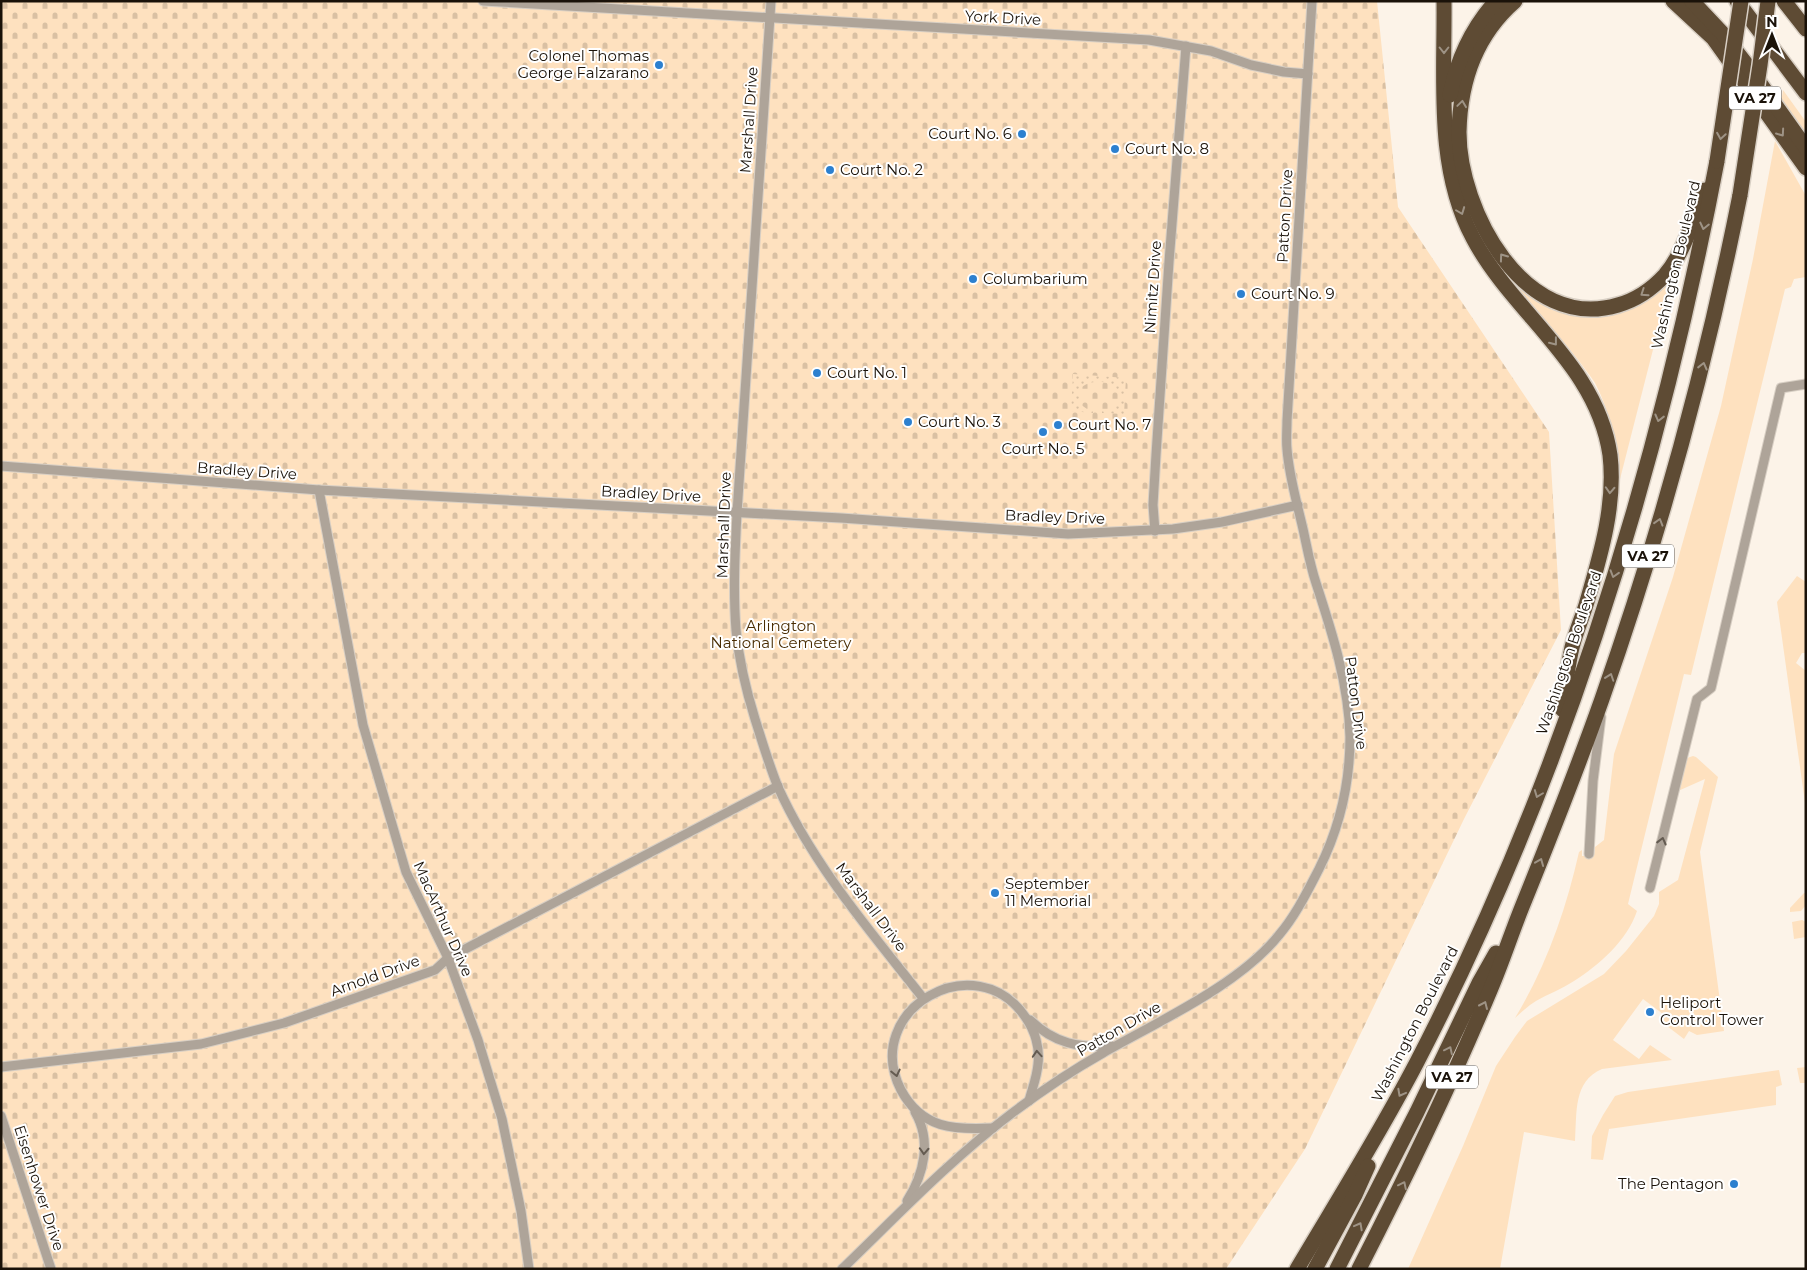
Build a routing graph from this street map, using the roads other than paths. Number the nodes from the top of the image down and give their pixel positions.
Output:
1 (482, 1) edge
2 (771, 1) edge
3 (1312, 1) edge
4 (1444, 1) edge
5 (1496, 1) edge
6 (1515, 1) edge
7 (1673, 1) edge
8 (1692, 1) edge
9 (1737, 1) edge
10 (1741, 1) edge
11 (1768, 1) edge
12 (1784, 1) edge
13 (770, 17) junction
14 (1806, 29) edge
15 (1186, 46) junction
16 (1308, 74) junction
17 (1806, 93) edge
18 (1445, 125) junction
19 (1806, 148) edge
20 (1717, 161) junction
21 (1806, 168) edge
22 (1806, 384) edge
23 (1, 466) edge
24 (319, 490) junction
25 (1298, 505) junction
26 (736, 513) junction
27 (1155, 531) junction
28 (1603, 697) junction
29 (1556, 748) junction
30 (778, 786) junction
31 (1588, 854) dead end
32 (1650, 888) dead end
33 (1522, 907) junction
34 (448, 958) junction
35 (924, 998) junction
36 (1022, 1012) junction
37 (1115, 1046) junction
38 (1, 1067) edge
39 (1029, 1101) junction
40 (911, 1105) junction
41 (1391, 1111) junction
42 (1, 1116) edge
43 (993, 1128) junction
44 (901, 1212) junction
45 (52, 1269) edge
46 (529, 1269) edge
47 (842, 1269) edge
48 (1297, 1269) edge
49 (1315, 1269) edge
50 (1336, 1269) edge
51 (1359, 1269) edge

1 - 13 lane, York Drive
2 - 13 lane, Marshall Drive
3 - 16 lane, Patton Drive
4 -> 18 highway
5 - 18 highway
20 -> 6 highway
7 -> 21 highway
8 - 19 highway
9 - 17 highway
10 -> 20 highway, Washington Boulevard / VA 27, bridge
28 -> 11 highway, VA 27, bridge
12 - 14 highway
13 - 15 lane, York Drive
13 - 26 lane, Marshall Drive
15 - 16 lane, York Drive
15 - 27 lane, Nimitz Drive
16 - 25 lane, Patton Drive
18 -> 29 highway
20 -> 29 highway, Washington Boulevard / VA 27
32 -> 22 lane
23 - 24 lane, Bradley Drive
24 - 26 lane, Bradley Drive
24 - 34 lane, MacArthur Drive
25 - 27 lane, Bradley Drive
25 - 37 lane, Patton Drive
26 - 27 lane, Bradley Drive
26 - 30 lane, Marshall Drive
28 - 31 lane
33 -> 28 highway, VA 27
29 -> 41 highway, Washington Boulevard / VA 27
30 - 34 lane, Arnold Drive
30 - 35 lane, Marshall Drive
50 -> 33 highway
51 -> 33 highway, VA 27
34 - 38 lane, Arnold Drive
34 - 46 lane, MacArthur Drive
35 - 36 lane
35 -> 40 lane
36 - 37 lane
39 -> 36 lane
37 - 39 lane, Patton Drive
39 - 43 lane, Patton Drive
40 - 43 lane
40 -> 44 lane
41 - 48 highway, Washington Boulevard / VA 27
41 - 49 highway
42 - 45 lane, Eisenhower Drive
43 - 44 lane, Patton Drive
44 - 47 lane, Patton Drive

